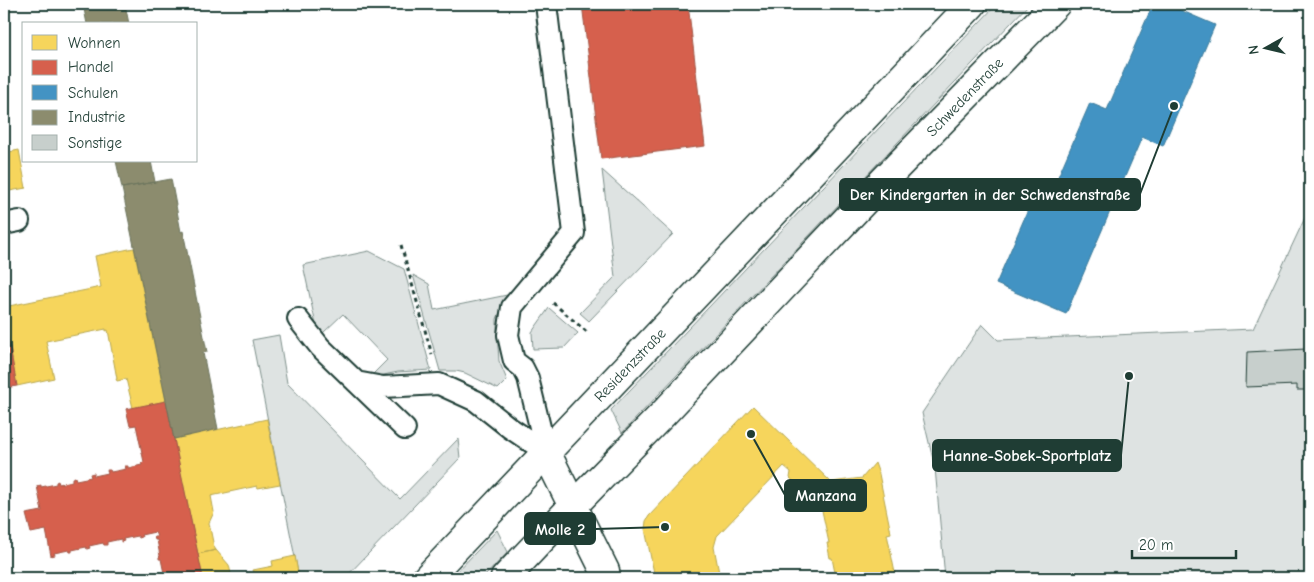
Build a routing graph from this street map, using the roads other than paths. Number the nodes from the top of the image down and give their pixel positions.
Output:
1 (546, 4) edge
2 (972, 4) edge
3 (1056, 4) edge
4 (298, 319) dead end
5 (356, 382) junction
6 (404, 428) dead end
7 (546, 452) junction
8 (573, 506) junction
9 (427, 578) edge
10 (505, 578) edge
11 (606, 578) edge

1 - 7 lane
2 - 7 main road, Residenzstraße
3 - 8 main road, Schwedenstraße
4 - 5 lane
5 - 6 lane
5 - 7 lane
7 - 8 main road
7 - 9 main road, Residenzstraße
8 - 10 main road
8 - 11 main road

